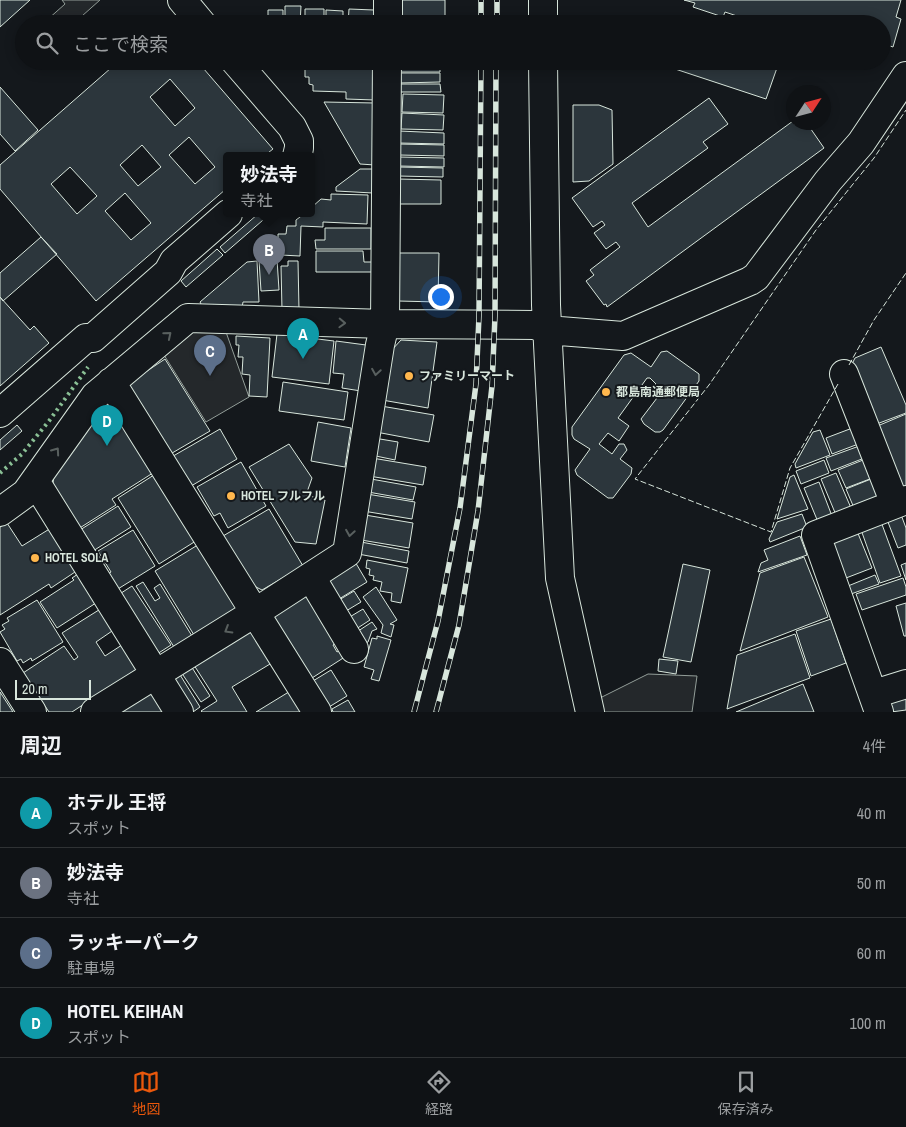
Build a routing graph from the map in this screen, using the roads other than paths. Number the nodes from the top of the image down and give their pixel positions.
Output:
1 (182, 0) edge
2 (388, 0) edge
3 (543, 0) edge
4 (194, 15) edge
5 (388, 15) edge
6 (543, 15) edge
7 (243, 70) edge
8 (387, 70) edge
9 (544, 70) edge
10 (906, 76) edge
11 (298, 152) edge
12 (225, 217) edge
13 (385, 324) junction
14 (547, 330) junction
15 (844, 374) dead end
16 (111, 382) junction
17 (0, 413) edge
18 (35, 481) junction
19 (901, 502) edge
20 (0, 512) edge
21 (311, 577) junction
22 (256, 612) junction
23 (354, 649) dead end
24 (0, 662) edge
25 (155, 673) junction
26 (906, 684) edge
27 (877, 703) edge
28 (32, 712) edge
29 (95, 712) edge
30 (179, 712) edge
31 (318, 712) edge
32 (590, 712) edge

1 - 4 street
2 - 5 street
3 - 6 street
7 - 11 street
8 - 13 street
9 - 14 street
10 - 14 street
12 - 17 street
13 - 14 street
16 -> 13 street
13 -> 21 street
14 - 32 street
15 - 19 street
18 -> 16 street
16 - 22 street
18 - 20 street
18 - 25 street
19 - 27 street
21 - 22 street
21 - 23 street
22 -> 25 street
22 - 31 street
24 - 28 street
25 - 29 street
25 - 30 street
26 - 27 street

